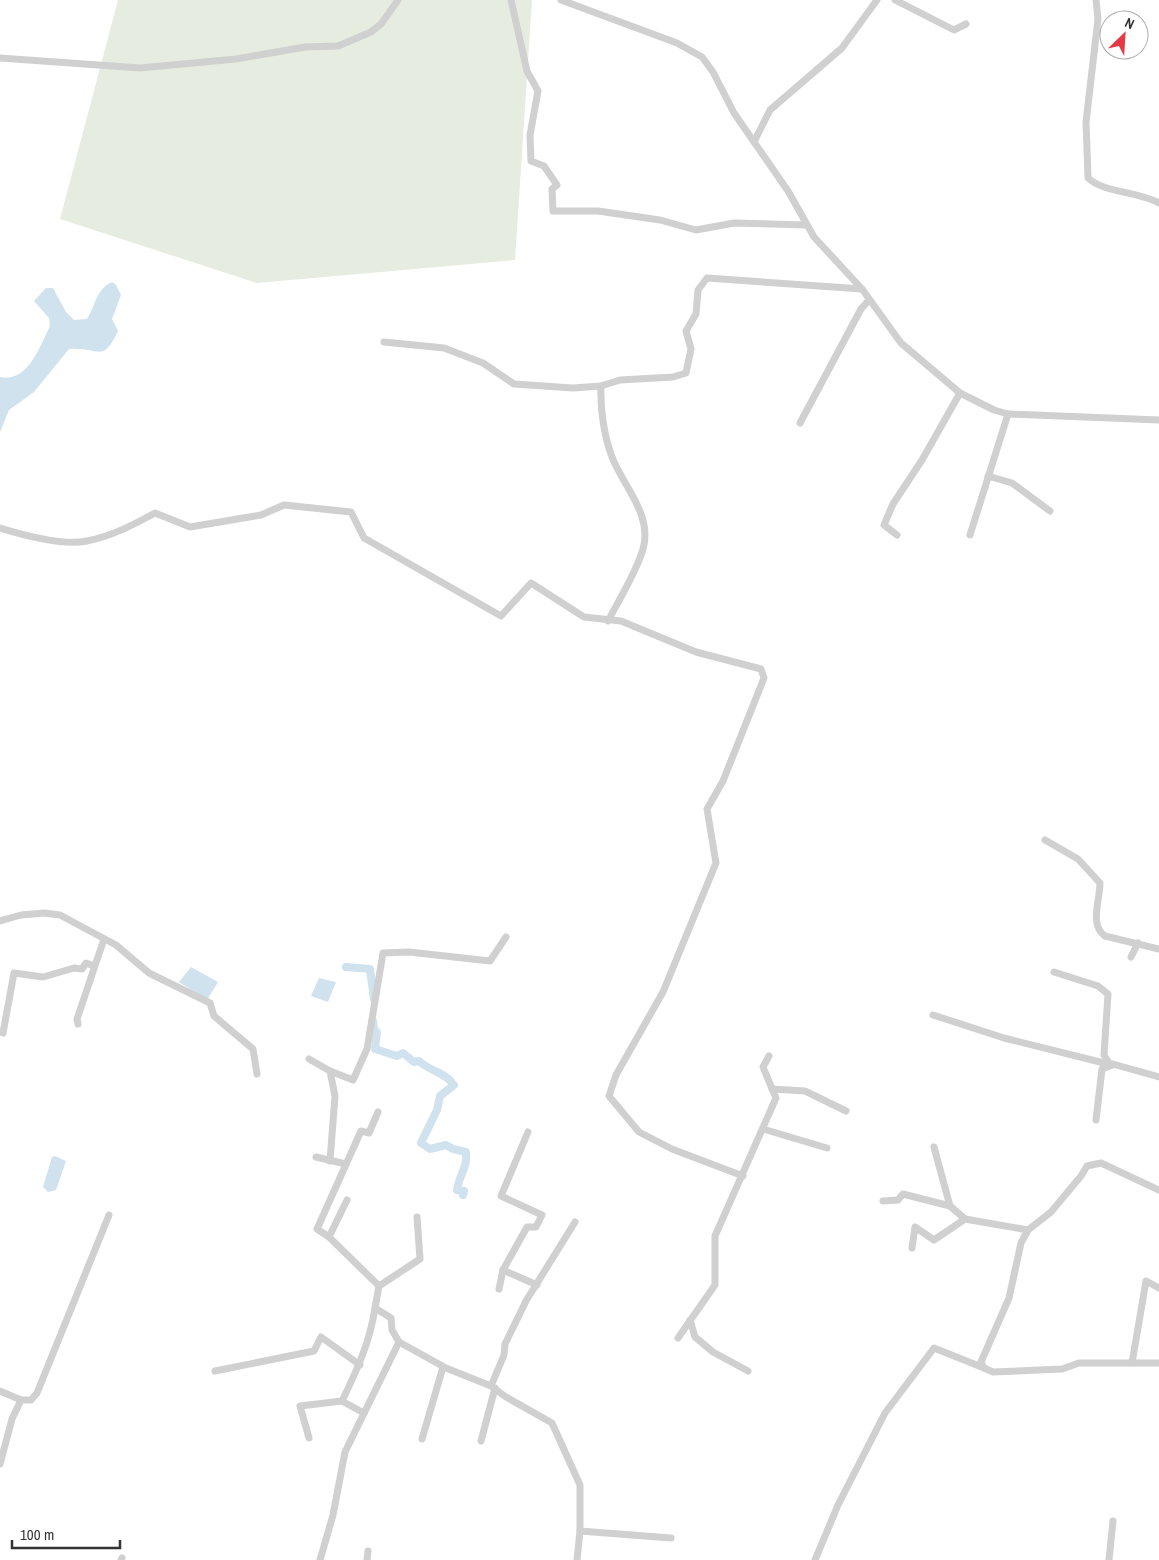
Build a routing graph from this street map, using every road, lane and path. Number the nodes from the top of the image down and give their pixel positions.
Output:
1 (398, 0) edge
2 (511, 0) edge
3 (560, 0) edge
4 (877, 0) edge
5 (895, 0) edge
6 (1096, 0) edge
7 (966, 24) dead end
8 (0, 58) edge
9 (754, 142) junction
10 (1159, 203) edge
11 (806, 225) junction
12 (862, 289) junction
13 (869, 300) junction
14 (384, 342) dead end
15 (601, 386) junction
16 (960, 393) junction
17 (1008, 414) junction
18 (1159, 420) edge
19 (800, 423) dead end
20 (988, 476) junction
21 (1050, 511) dead end
22 (0, 528) edge
23 (897, 535) dead end
24 (970, 535) dead end
25 (608, 621) junction
26 (1044, 840) dead end
27 (0, 921) edge
28 (506, 937) dead end
29 (104, 938) junction
30 (1138, 943) junction
31 (1159, 949) edge
32 (1131, 957) dead end
33 (94, 966) junction
34 (1054, 972) dead end
35 (933, 1015) dead end
36 (78, 1024) dead end
37 (4, 1033) dead end
38 (769, 1056) dead end
39 (308, 1059) dead end
40 (1112, 1065) junction
41 (330, 1071) junction
42 (257, 1074) dead end
43 (1159, 1077) edge
44 (772, 1089) junction
45 (846, 1111) dead end
46 (378, 1112) dead end
47 (1096, 1120) dead end
48 (763, 1129) junction
49 (528, 1132) dead end
50 (934, 1147) dead end
51 (827, 1148) dead end
52 (316, 1157) dead end
53 (330, 1161) junction
54 (346, 1164) junction
55 (743, 1176) junction
56 (1159, 1190) edge
57 (347, 1200) dead end
58 (883, 1201) dead end
59 (950, 1206) junction
60 (110, 1215) dead end
61 (417, 1217) dead end
62 (965, 1219) junction
63 (575, 1222) dead end
64 (1028, 1230) junction
65 (328, 1237) junction
66 (912, 1248) dead end
67 (503, 1270) junction
68 (380, 1286) junction
69 (537, 1286) junction
70 (1159, 1288) edge
71 (499, 1289) dead end
72 (375, 1308) junction
73 (690, 1320) junction
74 (678, 1338) dead end
75 (399, 1342) junction
76 (1132, 1363) junction
77 (1159, 1363) edge
78 (360, 1365) junction
79 (443, 1367) junction
80 (984, 1368) junction
81 (215, 1371) dead end
82 (748, 1371) dead end
83 (493, 1387) junction
84 (0, 1391) edge
85 (22, 1400) junction
86 (342, 1401) junction
87 (364, 1412) junction
88 (308, 1438) dead end
89 (422, 1439) dead end
90 (481, 1441) dead end
91 (0, 1464) edge
92 (1112, 1521) dead end
93 (580, 1531) junction
94 (671, 1538) dead end
95 (368, 1551) dead end
96 (320, 1560) edge
97 (367, 1560) edge
98 (578, 1560) edge
99 (815, 1560) edge
100 (1109, 1560) edge

1 - 8 street
2 - 11 street
3 - 9 street
4 - 9 street
5 - 7 street
6 - 10 street
9 - 11 street
11 - 12 street
12 - 13 street
12 - 15 street
13 - 16 street
13 - 19 street
14 - 15 street
15 - 25 street
16 - 17 street
16 - 23 street
17 - 18 street
17 - 20 street
20 - 21 street
20 - 24 street
22 - 25 street
25 - 55 street
26 - 30 street
27 - 29 street
28 - 41 street
29 - 33 street
29 - 42 street
30 - 31 street
30 - 32 street
33 - 36 street
33 - 37 street
34 - 40 street
35 - 40 street
38 - 44 street
39 - 41 street
40 - 43 street
40 - 47 street
41 - 53 street
44 - 45 street
44 - 48 street
46 - 54 street
48 - 51 street
48 - 55 street
49 - 67 street
50 - 59 street
52 - 53 street
53 - 54 street
54 - 65 street
55 - 73 street
56 - 64 street
57 - 65 street
58 - 59 street
59 - 62 street
60 - 85 street
61 - 68 street
62 - 64 street
62 - 66 street
63 - 69 street
64 - 80 street
65 - 68 street
67 - 69 street
67 - 71 street
68 - 72 street
69 - 83 street
70 - 76 street
72 - 75 street
72 - 78 street
73 - 74 street
73 - 82 street
75 - 79 street
75 - 87 street
76 - 77 street
76 - 80 street
78 - 81 street
78 - 86 street
79 - 83 street
79 - 89 street
80 - 99 street
83 - 90 street
83 - 93 street
84 - 85 street
85 - 91 street
86 - 87 street
86 - 88 street
87 - 96 street
92 - 100 street
93 - 94 street
93 - 98 street
95 - 97 street

